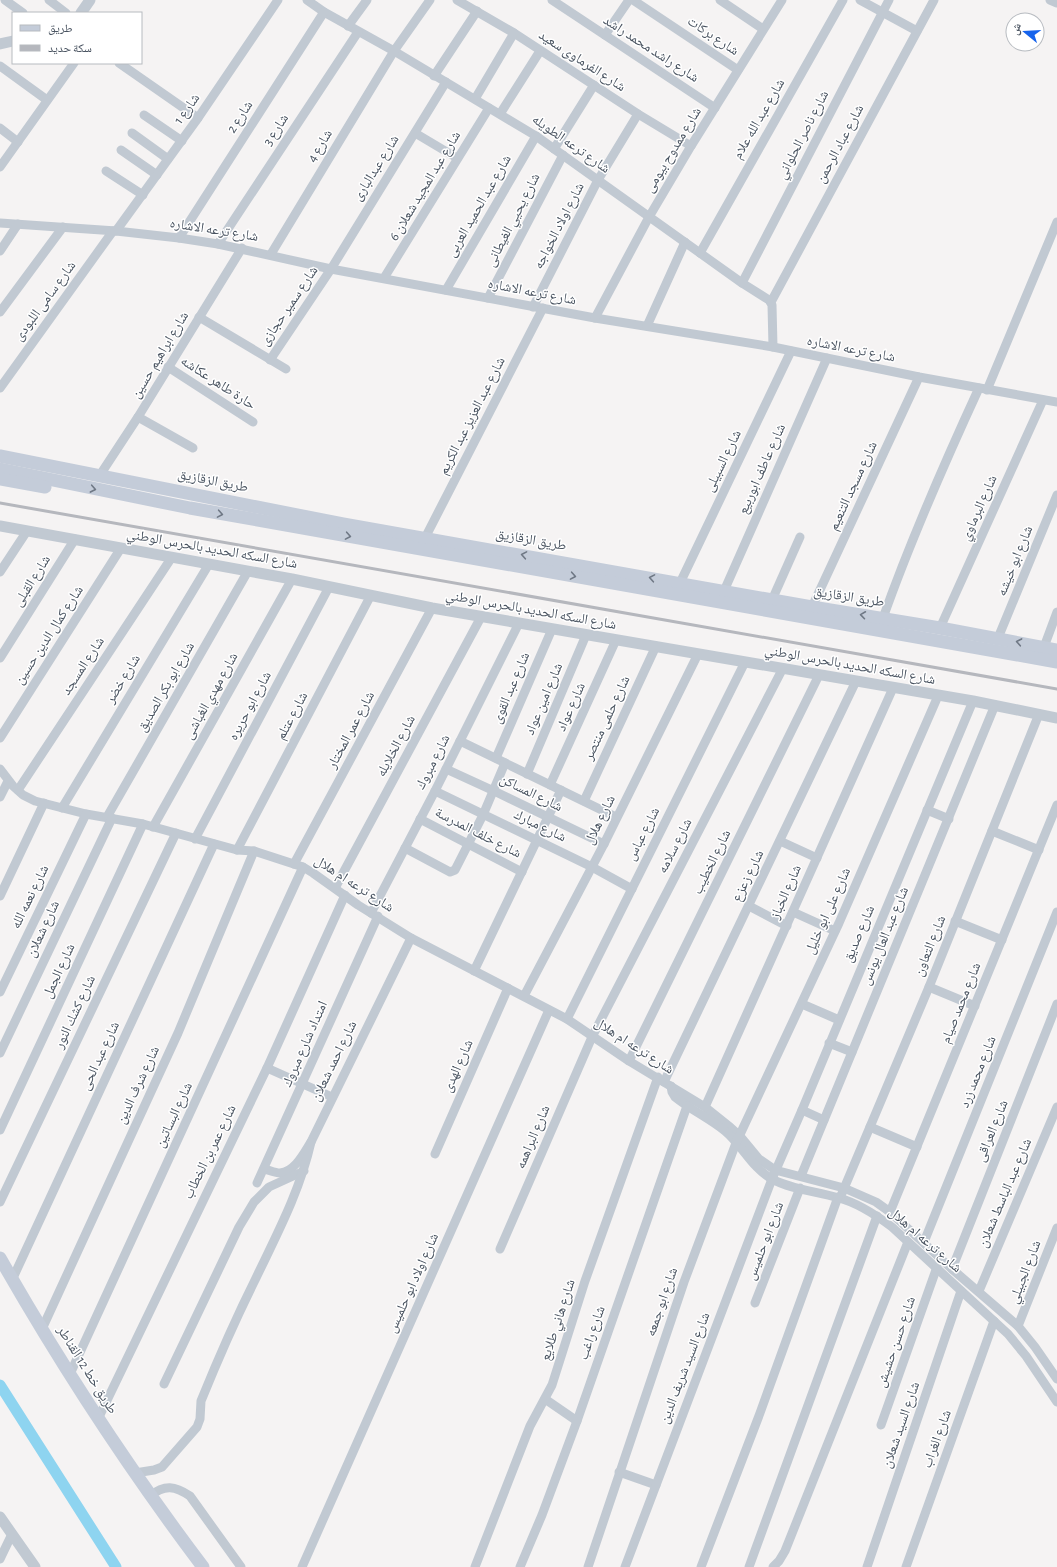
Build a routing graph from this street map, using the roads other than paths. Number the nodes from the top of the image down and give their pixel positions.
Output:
1 (5, 0) edge
2 (49, 0) edge
3 (90, 0) edge
4 (278, 0) edge
5 (367, 0) edge
6 (430, 0) edge
7 (457, 0) edge
8 (552, 0) edge
9 (630, 0) edge
10 (633, 0) edge
11 (720, 0) edge
12 (782, 0) edge
13 (843, 0) edge
14 (860, 0) edge
15 (888, 0) edge
16 (934, 0) edge
17 (1050, 0) edge
18 (313, 2) edge
19 (1057, 3) edge
20 (477, 11) junction
21 (22, 12) edge
22 (65, 12) edge
23 (82, 12) edge
24 (324, 12) junction
25 (882, 12) junction
26 (348, 26) junction
27 (763, 29) junction
28 (917, 31) junction
29 (358, 32) junction
30 (514, 34) junction
31 (605, 35) junction
32 (12, 41) edge
33 (0, 44) edge
34 (394, 51) junction
35 (540, 51) junction
36 (73, 64) edge
37 (120, 64) edge
38 (0, 66) edge
39 (738, 70) junction
40 (434, 76) junction
41 (446, 82) junction
42 (594, 85) junction
43 (474, 99) junction
44 (47, 100) junction
45 (489, 108) junction
46 (716, 108) junction
47 (500, 114) junction
48 (638, 114) junction
49 (144, 115) dead end
50 (198, 118) junction
51 (0, 128) edge
52 (132, 133) dead end
53 (415, 133) junction
54 (536, 136) junction
55 (182, 141) junction
56 (18, 142) junction
57 (691, 146) junction
58 (554, 149) junction
59 (121, 150) dead end
60 (563, 155) junction
61 (457, 158) junction
62 (168, 159) junction
63 (0, 167) edge
64 (106, 171) dead end
65 (157, 175) junction
66 (598, 180) junction
67 (142, 195) junction
68 (649, 217) junction
69 (1057, 222) edge
70 (0, 223) edge
71 (18, 224) junction
72 (63, 227) junction
73 (115, 231) junction
74 (179, 238) junction
75 (685, 242) junction
76 (218, 244) junction
77 (242, 248) junction
78 (0, 251) edge
79 (700, 252) junction
80 (271, 254) junction
81 (331, 269) junction
82 (384, 278) junction
83 (742, 283) junction
84 (446, 290) junction
85 (488, 298) junction
86 (771, 302) junction
87 (533, 306) junction
88 (543, 308) junction
89 (0, 312) edge
90 (199, 317) junction
91 (595, 318) junction
92 (647, 326) junction
93 (773, 347) junction
94 (791, 351) junction
95 (827, 358) junction
96 (270, 360) junction
97 (168, 367) junction
98 (286, 369) dead end
99 (918, 377) junction
100 (0, 388) edge
101 (983, 389) junction
102 (1043, 400) junction
103 (1057, 402) edge
104 (138, 417) junction
105 (253, 422) dead end
106 (193, 448) dead end
107 (0, 456) edge
108 (0, 469) edge
109 (100, 475) junction
110 (0, 479) edge
111 (65, 483) junction
112 (141, 483) junction
113 (1057, 495) edge
114 (138, 498) junction
115 (0, 526) edge
116 (27, 531) junction
117 (800, 537) dead end
118 (425, 538) junction
119 (75, 539) junction
120 (122, 548) junction
121 (493, 556) junction
122 (172, 557) junction
123 (209, 564) junction
124 (248, 571) junction
125 (0, 572) edge
126 (292, 579) junction
127 (680, 583) junction
128 (329, 587) junction
129 (724, 591) junction
130 (371, 595) junction
131 (772, 600) junction
132 (812, 607) junction
133 (432, 608) junction
134 (1057, 612) edge
135 (481, 617) junction
136 (883, 618) junction
137 (519, 623) junction
138 (940, 628) junction
139 (552, 629) junction
140 (586, 635) junction
141 (998, 638) junction
142 (616, 640) junction
143 (656, 646) junction
144 (1039, 646) junction
145 (1057, 650) edge
146 (698, 654) junction
147 (0, 658) edge
148 (1033, 659) junction
149 (745, 662) junction
150 (1057, 662) edge
151 (783, 668) junction
152 (819, 675) junction
153 (856, 681) junction
154 (893, 688) junction
155 (938, 696) junction
156 (973, 701) junction
157 (995, 705) junction
158 (1039, 714) junction
159 (1057, 718) edge
160 (0, 738) edge
161 (460, 741) junction
162 (496, 758) junction
163 (505, 763) junction
164 (0, 769) edge
165 (446, 769) junction
166 (527, 774) junction
167 (8, 781) junction
168 (550, 785) junction
169 (18, 790) junction
170 (561, 790) junction
171 (435, 791) junction
172 (494, 791) junction
173 (0, 797) edge
174 (584, 801) junction
175 (44, 803) junction
176 (1057, 805) edge
177 (62, 808) junction
178 (927, 810) junction
179 (86, 814) junction
180 (484, 815) junction
181 (109, 817) junction
182 (549, 817) junction
183 (616, 817) junction
184 (420, 819) junction
185 (949, 819) junction
186 (143, 824) junction
187 (153, 827) junction
188 (992, 831) junction
189 (176, 833) junction
190 (195, 839) junction
191 (538, 841) junction
192 (780, 841) junction
193 (214, 844) junction
194 (469, 844) junction
195 (604, 844) junction
196 (405, 848) junction
197 (237, 850) junction
198 (1039, 850) junction
199 (254, 851) junction
200 (817, 858) junction
201 (294, 864) junction
202 (303, 867) junction
203 (592, 867) junction
204 (522, 872) junction
205 (335, 888) junction
206 (632, 889) junction
207 (345, 895) junction
208 (0, 896) edge
209 (749, 906) junction
210 (792, 912) junction
211 (1057, 912) edge
212 (374, 915) junction
213 (955, 921) junction
214 (787, 926) junction
215 (1054, 929) edge
216 (835, 931) junction
217 (411, 938) junction
218 (1002, 940) junction
219 (474, 971) junction
220 (929, 987) junction
221 (508, 988) junction
222 (0, 992) edge
223 (524, 996) junction
224 (802, 1004) junction
225 (1057, 1004) edge
226 (975, 1006) junction
227 (549, 1010) junction
228 (567, 1019) junction
229 (839, 1020) junction
230 (592, 1037) junction
231 (829, 1043) junction
232 (852, 1052) junction
233 (0, 1053) edge
234 (629, 1061) junction
235 (266, 1068) junction
236 (664, 1082) junction
237 (302, 1083) junction
238 (332, 1097) junction
239 (687, 1106) junction
240 (705, 1107) junction
241 (1057, 1107) edge
242 (802, 1110) junction
243 (824, 1120) junction
244 (870, 1127) junction
245 (0, 1130) edge
246 (738, 1139) junction
247 (311, 1142) junction
248 (917, 1147) junction
249 (434, 1154) dead end
250 (264, 1169) junction
251 (304, 1171) junction
252 (773, 1174) junction
253 (800, 1176) junction
254 (258, 1183) dead end
255 (800, 1188) junction
256 (844, 1188) junction
257 (839, 1198) junction
258 (0, 1202) edge
259 (890, 1212) junction
260 (877, 1216) junction
261 (1057, 1228) edge
262 (908, 1242) junction
263 (924, 1242) junction
264 (500, 1249) dead end
265 (0, 1258) edge
266 (937, 1267) junction
267 (952, 1269) junction
268 (12, 1280) junction
269 (961, 1291) junction
270 (978, 1291) junction
271 (755, 1303) dead end
272 (994, 1321) junction
273 (1018, 1326) junction
274 (42, 1329) junction
275 (70, 1374) junction
276 (1057, 1379) edge
277 (164, 1384) dead end
278 (545, 1399) junction
279 (1057, 1402) edge
280 (98, 1420) junction
281 (577, 1421) junction
282 (881, 1425) dead end
283 (619, 1472) junction
284 (135, 1473) junction
285 (656, 1485) junction
286 (150, 1496) junction
287 (0, 1517) edge
288 (12, 1534) junction
289 (0, 1559) edge
290 (30, 1564) edge
291 (776, 1565) edge
292 (203, 1567) edge
293 (241, 1567) edge
294 (302, 1567) edge
295 (475, 1567) edge
296 (520, 1567) edge
297 (588, 1567) edge
298 (625, 1567) edge
299 (701, 1567) edge
300 (749, 1567) edge
301 (867, 1567) edge
302 (906, 1567) edge

1 - 21 street
2 - 22 street
3 - 23 street
4 - 50 street, شارع 1
5 - 26 street
6 - 34 street, شارع 4
7 - 20 street, شارع الفرماوى سعيد
8 - 31 street, شارع راشد محمد راشد
9 - 31 street
10 - 39 street, شارع بركات
11 - 27 street
12 - 27 street, شارع ممدوح بيومى
13 - 79 street, شارع عبد الله علام
14 - 25 street
15 - 25 street, شارع ناصر الحلواني
16 - 28 street, شارع عباد الرحمن
17 - 19 street
18 - 24 street, شارع ترعه الطويله
20 - 30 street, شارع الفرماوى سعيد
20 - 40 street
24 - 26 street, شارع ترعه الطويله
24 - 74 street, شارع 2
25 - 28 street
25 - 83 street, شارع ناصر الحلواني
26 - 29 street, شارع ترعه الطويله
27 - 39 street, شارع ممدوح بيومى
28 - 86 street, شارع عباد الرحمن
29 - 34 street, شارع ترعه الطويله
29 - 76 street, شارع 3
30 - 35 street, شارع الفرماوى سعيد
30 - 43 street
31 - 46 street, شارع راشد محمد راشد
32 - 33 street
34 - 40 street, شارع ترعه الطويله
34 - 80 street, شارع 4
35 - 42 street, شارع الفرماوى سعيد
35 - 47 street
36 - 44 street
37 - 50 street
38 - 44 street
39 - 46 street, شارع ممدوح بيومى
40 - 41 street, شارع ترعه الطويله
41 - 43 street, شارع ترعه الطويله
41 - 53 street, شارع عبدالبارى
42 - 48 street, شارع الفرماوى سعيد
42 - 58 street
43 - 45 street, شارع ترعه الطويله
44 - 56 street
45 - 47 street, شارع ترعه الطويله
45 - 61 street, شارع عبد المجيد شعلان 6
46 - 57 street, شارع ممدوح بيومى
47 - 54 street, شارع ترعه الطويله
48 - 57 street, شارع الفرماوى سعيد
48 - 66 street, شارع اولاد الخواجه
49 - 55 street
50 - 55 street, شارع 1
51 - 56 street
52 - 62 street
53 - 61 street
53 - 81 street, شارع عبدالبارى
54 - 58 street, شارع ترعه الطويله
54 - 84 street, شارع عبد الحميد العربى
55 - 62 street, شارع 1
56 - 63 street
57 - 68 street, شارع ممدوح بيومى
58 - 60 street, شارع ترعه الطويله
59 - 65 street
60 - 66 street, شارع ترعه الطويله
60 - 85 street, شارع يحيي الغيطانى
61 - 82 street, شارع عبد المجيد شعلان 6
62 - 65 street, شارع 1
64 - 67 street
65 - 67 street, شارع 1
66 - 68 street, شارع ترعه الطويله
66 - 87 street, شارع اولاد الخواجه
67 - 73 street, شارع 1
68 - 75 street, شارع ترعه الطويله
68 - 91 street, شارع ممدوح بيومى
69 - 101 street
70 - 71 street, شارع ترعه الاشاره
71 - 72 street, شارع ترعه الاشاره
71 - 78 street
72 - 73 street, شارع ترعه الاشاره
72 - 89 street
73 - 74 street, شارع ترعه الاشاره
73 - 100 street, شارع سامى اللبودى
74 - 76 street, شارع ترعه الاشاره
75 - 79 street, شارع ترعه الطويله
75 - 92 street
76 - 77 street, شارع ترعه الاشاره
77 - 80 street, شارع ترعه الاشاره
77 - 90 street, شارع ابراهيم حسين
79 - 83 street, شارع ترعه الطويله
80 - 81 street, شارع ترعه الاشاره
81 - 82 street, شارع ترعه الاشاره
81 - 96 street, شارع سمير حجازى
82 - 84 street, شارع ترعه الاشاره
83 - 86 street, شارع ترعه الطويله
84 - 85 street, شارع ترعه الاشاره
85 - 87 street, شارع ترعه الاشاره
86 - 93 street
87 - 88 street, شارع ترعه الاشاره
88 - 91 street, شارع ترعه الاشاره
88 - 118 street, شارع عبد العزيز عبد الكريم
90 - 96 street
90 - 97 street, شارع ابراهيم حسين
91 - 92 street, شارع ترعه الاشاره
92 - 93 street, شارع ترعه الاشاره
93 - 94 street, شارع ترعه الاشاره
94 - 95 street, شارع ترعه الاشاره
94 - 127 street, شارع السبيلى
95 - 99 street, شارع ترعه الاشاره
95 - 129 street, شارع عاطف ابوربيع
96 - 98 street
97 - 104 street, شارع ابراهيم حسين
97 - 105 street, حارة طاهر عكاشه
99 - 101 street, شارع ترعه الاشاره
99 - 132 street, شارع مسجد التنعيم
101 - 102 street, شارع ترعه الاشاره
101 - 136 street
102 - 103 street, شارع ترعه الاشاره
102 - 138 street, شارع البرماوي
104 - 106 street
104 - 109 street, شارع ابراهيم حسين
107 - 109 main road, طريق الزقازيق
108 - 111 main road, طريق الزقازيق
109 - 112 main road, طريق الزقازيق
110 - 111 main road
111 -> 114 main road, طريق الزقازيق
112 - 114 main road
112 - 118 main road, طريق الزقازيق
113 - 141 street, شارع ابو خيشه
114 -> 121 main road, طريق الزقازيق
115 - 116 street, شارع السكه الحديد بالحرس الوطني
116 - 119 street, شارع السكه الحديد بالحرس الوطني
116 - 125 street
117 - 131 street
118 - 121 main road, طريق الزقازيق
119 - 120 street, شارع السكه الحديد بالحرس الوطني
119 - 147 street, شارع القبلى
120 - 122 street, شارع السكه الحديد بالحرس الوطني
120 - 160 street, شارع كمال الدين حسين
127 -> 121 main road, طريق الزقازيق
121 -> 148 main road, طريق الزقازيق
122 - 123 street, شارع السكه الحديد بالحرس الوطني
122 - 169 street, شارع المسجد
123 - 124 street, شارع السكه الحديد بالحرس الوطني
123 - 177 street, شارع خضر
124 - 126 street, شارع السكه الحديد بالحرس الوطني
124 - 181 street, شارع ابو بكر الصديق
126 - 128 street, شارع السكه الحديد بالحرس الوطني
126 - 187 street, شارع مهدي الغباشى
127 - 129 main road, طريق الزقازيق
128 - 130 street, شارع السكه الحديد بالحرس الوطني
128 - 190 street, شارع ابو حريره
129 - 131 main road, طريق الزقازيق
130 - 133 street, شارع السكه الحديد بالحرس الوطني
130 - 197 street, شارع عتلم
131 - 132 main road, طريق الزقازيق
136 -> 132 main road, طريق الزقازيق
133 - 135 street, شارع السكه الحديد بالحرس الوطني
133 - 201 street, شارع عمر المختار
134 - 144 street
135 - 137 street, شارع السكه الحديد بالحرس الوطني
135 - 205 street, شارع الخلايله
136 - 138 main road, طريق الزقازيق
137 - 139 street, شارع السكه الحديد بالحرس الوطني
137 - 161 street, شارع مبروك
138 - 141 main road, طريق الزقازيق
139 - 140 street, شارع السكه الحديد بالحرس الوطني
139 - 162 street, شارع عبد القوى
140 - 142 street, شارع السكه الحديد بالحرس الوطني
140 - 166 street, شارع امين عواد
144 -> 141 main road, طريق الزقازيق
142 - 143 street, شارع السكه الحديد بالحرس الوطني
142 - 168 street, شارع عواد
143 - 146 street, شارع السكه الحديد بالحرس الوطني
143 - 174 street, شارع حلمى منتصر
144 - 145 main road, طريق الزقازيق
144 - 148 main road
146 - 149 street, شارع السكه الحديد بالحرس الوطني
146 - 183 street, شارع هلال
148 - 150 main road, طريق الزقازيق
149 - 151 street, شارع السكه الحديد بالحرس الوطني
149 - 206 street, شارع عباس
151 - 152 street, شارع السكه الحديد بالحرس الوطني
151 - 230 street, شارع سلامه
152 - 153 street, شارع السكه الحديد بالحرس الوطني
152 - 234 street, شارع الخطيب
153 - 154 street, شارع السكه الحديد بالحرس الوطني
153 - 192 street, شارع زعزع
154 - 155 street, شارع السكه الحديد بالحرس الوطني
154 - 200 street, شارع الخباز
155 - 156 street, شارع السكه الحديد بالحرس الوطني
155 - 216 street, شارع على ابو خليل
156 - 157 street, شارع السكه الحديد بالحرس الوطني
156 - 178 street, شارع صديق
157 - 158 street, شارع السكه الحديد بالحرس الوطني
157 - 185 street, شارع عبد العال يونس
158 - 159 street, شارع السكه الحديد بالحرس الوطني
158 - 188 street, شارع التعاون
161 - 162 street
161 - 165 street, شارع مبروك
162 - 163 street
163 - 166 street
163 - 172 street
164 - 167 street, شارع ترعه ام هلال
165 - 171 street, شارع مبروك
165 - 172 street, شارع المساكن
166 - 168 street
167 - 169 street, شارع ترعه ام هلال
167 - 173 street
168 - 170 street
169 - 175 street, شارع ترعه ام هلال
170 - 174 street
170 - 182 street
171 - 180 street, شارع مبارك
171 - 184 street, شارع مبروك
172 - 180 street
172 - 182 street, شارع المساكن
174 - 183 street
175 - 177 street, شارع ترعه ام هلال
175 - 208 street
176 - 198 street, شارع محمد صيام
177 - 179 street, شارع ترعه ام هلال
178 - 185 street
178 - 229 street, شارع صديق
179 - 181 street, شارع ترعه ام هلال
179 - 222 street, شارع نعمه الله
180 - 191 street, شارع مبارك
180 - 194 street
181 - 186 street, شارع ترعه ام هلال
181 - 233 street, شارع شعلان
182 - 191 street
182 - 195 street, شارع المساكن
183 - 195 street, شارع هلال
184 - 194 street, شارع خلف المدرسة
184 - 196 street, شارع مبروك
185 - 232 street, شارع عبد العال يونس
186 - 187 street, شارع ترعه ام هلال
186 - 245 street, شارع الجمل
187 - 189 street, شارع ترعه ام هلال
188 - 198 street
188 - 213 street, شارع التعاون
189 - 190 street, شارع ترعه ام هلال
189 - 258 street, شارع كشك النور
190 - 193 street, شارع ترعه ام هلال
191 - 203 street, شارع مبارك
191 - 204 street
192 - 200 street
192 - 209 street, شارع زعزع
193 - 197 street, شارع ترعه ام هلال
193 - 268 street, شارع عبد الحى
194 - 196 street
194 - 204 street, شارع خلف المدرسة
195 - 203 street, شارع هلال
196 - 212 street, شارع مبروك
197 - 199 street, شارع ترعه ام هلال
198 - 218 street, شارع محمد صيام
199 - 201 street, شارع ترعه ام هلال
199 - 274 street, شارع شرف الدين
200 - 210 street, شارع الخباز
201 - 202 street, شارع ترعه ام هلال
202 - 205 street, شارع ترعه ام هلال
202 - 275 street, شارع البساتين
203 - 206 street, شارع مبارك
203 - 223 street, شارع هلال
204 - 219 street
205 - 207 street, شارع ترعه ام هلال
206 - 228 street, شارع عباس
207 - 212 street, شارع ترعه ام هلال
207 - 235 street, شارع عمر بن الخطاب
209 - 214 street
209 - 236 street, شارع زعزع
210 - 214 street, شارع الخباز
210 - 216 street
211 - 215 street, شارع محمد زرد
212 - 217 street, شارع ترعه ام هلال
212 - 237 street, امتداد شارع مبروك
213 - 218 street
213 - 220 street, شارع التعاون
214 - 240 street, شارع الخباز
215 - 263 street, شارع محمد زرد
216 - 224 street, شارع على ابو خليل
217 - 219 street, شارع ترعه ام هلال
217 - 238 street, شارع احمد شعلان
218 - 226 street, شارع محمد صيام
219 - 221 street, شارع ترعه ام هلال
220 - 226 street
220 - 244 street, شارع التعاون
221 - 223 street, شارع ترعه ام هلال
221 - 249 street, شارع الهدى
223 - 227 street, شارع ترعه ام هلال
224 - 229 street
224 - 246 street, شارع على ابو خليل
225 - 267 street, شارع العراقى
226 - 248 street, شارع محمد صيام
227 - 228 street, شارع ترعه ام هلال
227 - 294 street, شارع اولاد ابو حلميس
228 - 230 street, شارع ترعه ام هلال
229 - 231 street, شارع صديق
230 - 234 street, شارع ترعه ام هلال
230 - 264 street, شارع البراهمه
231 - 232 street
231 - 242 street, شارع صديق
232 - 243 street, شارع عبد العال يونس
234 - 236 street, شارع ترعه ام هلال
235 - 237 street
235 - 280 street, شارع عمر بن الخطاب
236 - 239 street, شارع ترعه ام هلال
236 - 240 street, شارع ترعه ام هلال
236 - 278 street, شارع هاني طلايع
237 - 238 street
237 - 250 street, امتداد شارع مبروك
238 - 247 street, شارع احمد شعلان
239 - 246 street, شارع ترعه ام هلال
239 - 281 street, شارع راغب
240 - 246 street, شارع ترعه ام هلال
241 - 270 street, شارع عبد الباسط شعلان
242 - 243 street
242 - 252 street, شارع صديق
243 - 253 street, شارع عبد العال يونس
244 - 248 street
244 - 256 street, شارع التعاون
246 - 252 street, شارع ترعه ام هلال
246 - 283 street, شارع ابو جمعه
247 - 250 street, شارع احمد شعلان
247 - 251 street
248 - 259 street, شارع محمد صيام
250 - 254 street, امتداد شارع مبروك
251 - 277 street
251 - 284 street
252 - 253 street, شارع ترعه ام هلال
252 - 255 street, شارع ترعه ام هلال
252 - 285 street, شارع السيد شريف الدين
253 - 256 street, شارع ترعه ام هلال
255 - 257 street, شارع ترعه ام هلال
255 - 271 street, شارع ابو حلميس
256 - 257 street, شارع التعاون
256 - 259 street, شارع ترعه ام هلال
257 - 260 street, شارع ترعه ام هلال
257 - 299 street, شارع التعاون
259 - 263 street, شارع ترعه ام هلال
260 - 262 street, شارع ترعه ام هلال
260 - 300 street
261 - 273 street, شارع الجبيلي
262 - 266 street, شارع ترعه ام هلال
262 - 291 street
263 - 267 street, شارع ترعه ام هلال
265 - 268 main road, طريق خط 12 القناطر
266 - 269 street, شارع ترعه ام هلال
266 - 282 street, شارع حسن حشيش
267 - 270 street, شارع ترعه ام هلال
268 - 274 main road, طريق خط 12 القناطر
269 - 272 street, شارع ترعه ام هلال
269 - 301 street, شارع السيد شعلان
270 - 273 street, شارع ترعه ام هلال
272 - 279 street, شارع ترعه ام هلال
272 - 302 street, شارع الغراب
273 - 276 street, شارع ترعه ام هلال
274 - 275 main road, طريق خط 12 القناطر
275 - 280 main road, طريق خط 12 القناطر
278 - 281 street
278 - 295 street, شارع هاني طلايع
280 - 284 main road, طريق خط 12 القناطر
281 - 296 street, شارع راغب
283 - 285 street
283 - 297 street, شارع ابو جمعه
284 - 286 main road, طريق خط 12 القناطر
285 - 298 street, شارع السيد شريف الدين
286 - 292 main road, طريق خط 12 القناطر
286 - 293 street
287 - 288 street
288 - 289 street
288 - 290 street

